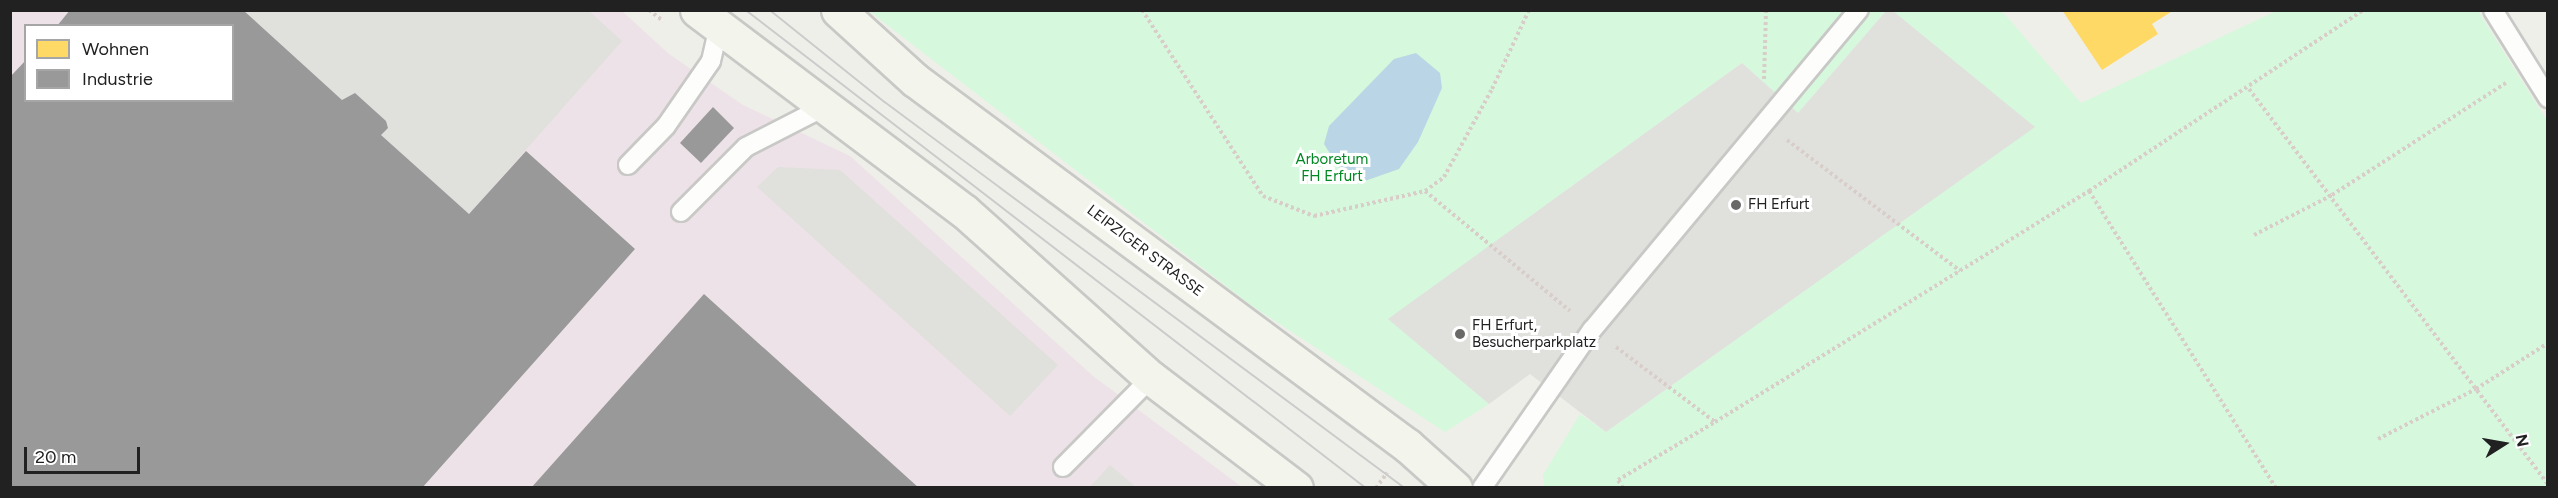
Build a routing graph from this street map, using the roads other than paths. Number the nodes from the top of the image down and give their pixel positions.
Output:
1 (838, 10) edge
2 (1858, 10) edge
3 (2493, 10) edge
4 (708, 19) edge
5 (2547, 98) edge
6 (828, 105) junction
7 (628, 165) dead end
8 (681, 212) dead end
9 (1151, 378) junction
10 (1063, 467) dead end
11 (1296, 488) edge
12 (1455, 488) edge
13 (1482, 488) edge

1 - 12 main road, LEIPZIGER STRASSE
2 - 13 lane
3 - 5 lane
4 - 6 main road
4 - 7 lane
6 - 8 lane
6 - 9 main road
9 - 10 lane
9 - 11 main road

